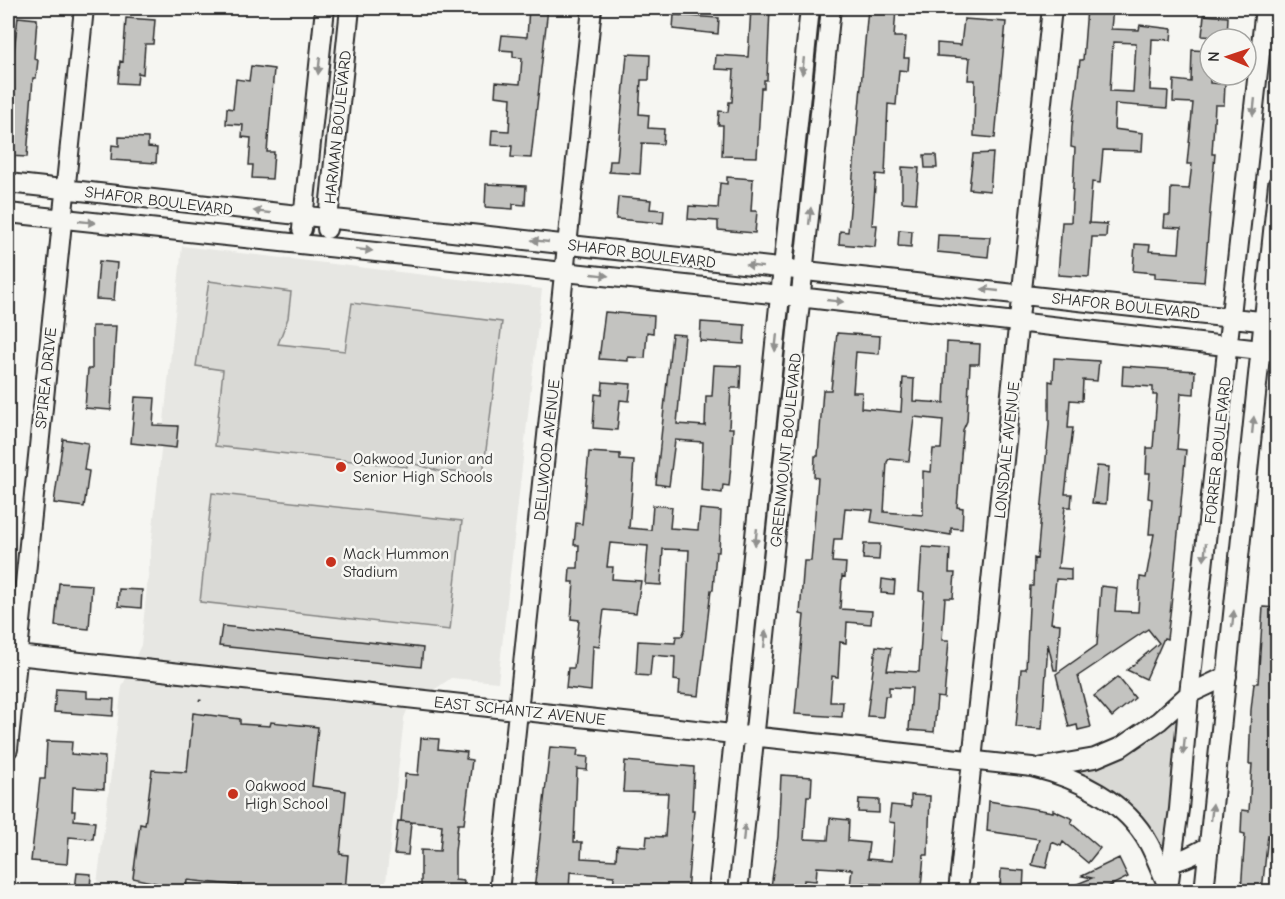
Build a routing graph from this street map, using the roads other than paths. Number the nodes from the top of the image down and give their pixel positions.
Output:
1 (84, 8) edge
2 (326, 8) edge
3 (350, 8) edge
4 (592, 8) edge
5 (810, 8) edge
6 (831, 8) edge
7 (1052, 8) edge
8 (1265, 8) edge
9 (8, 183) edge
10 (1278, 184) edge
11 (65, 189) junction
12 (8, 213) edge
13 (304, 217) junction
14 (62, 219) junction
15 (328, 220) junction
16 (300, 244) junction
17 (567, 244) junction
18 (325, 246) junction
19 (782, 269) junction
20 (805, 271) junction
21 (564, 272) junction
22 (1022, 294) junction
23 (781, 295) junction
24 (801, 298) junction
25 (1231, 317) junction
26 (1019, 322) junction
27 (1270, 322) edge
28 (1228, 345) junction
29 (1269, 351) edge
30 (12, 654) edge
31 (1227, 676) junction
32 (1189, 694) junction
33 (519, 710) junction
34 (735, 733) junction
35 (754, 735) junction
36 (8, 749) edge
37 (973, 761) junction
38 (1032, 767) junction
39 (1209, 846) junction
40 (1164, 863) junction
41 (1168, 889) edge
42 (499, 891) edge
43 (717, 891) edge
44 (738, 891) edge
45 (958, 891) edge
46 (1204, 891) edge

1 - 11 street, SPIREA DRIVE
2 -> 13 street, HARMAN BOULEVARD
3 - 15 street, HARMAN BOULEVARD
4 - 17 street, DELLWOOD AVENUE
5 -> 19 street, GREENMOUNT BOULEVARD
20 -> 6 street, GREENMOUNT BOULEVARD
7 - 22 street, LONSDALE AVENUE
8 -> 25 street, FORRER BOULEVARD
9 - 11 street, SHAFOR BOULEVARD
10 - 27 street, FORRER BOULEVARD
13 -> 11 street, SHAFOR BOULEVARD
11 - 14 street, SPIREA DRIVE
12 - 14 street, SHAFOR BOULEVARD
13 - 15 street, SHAFOR BOULEVARD
13 - 16 street, HARMAN BOULEVARD
14 -> 16 street, SHAFOR BOULEVARD
14 - 30 street, SPIREA DRIVE
17 -> 15 street, SHAFOR BOULEVARD
15 - 18 street, HARMAN BOULEVARD
16 - 18 street, SHAFOR BOULEVARD
19 -> 17 street, SHAFOR BOULEVARD
17 - 21 street, DELLWOOD AVENUE
18 -> 21 street, SHAFOR BOULEVARD
19 - 20 street, SHAFOR BOULEVARD
19 - 23 street, GREENMOUNT BOULEVARD
22 -> 20 street, SHAFOR BOULEVARD
20 - 24 street, GREENMOUNT BOULEVARD
21 -> 23 street, SHAFOR BOULEVARD
21 - 33 street, DELLWOOD AVENUE
22 - 25 street, SHAFOR BOULEVARD
22 - 26 street, LONSDALE AVENUE
23 - 24 street, SHAFOR BOULEVARD
23 -> 34 street, GREENMOUNT BOULEVARD
24 -> 26 street, SHAFOR BOULEVARD
35 -> 24 street, GREENMOUNT BOULEVARD
25 - 27 street, SHAFOR BOULEVARD
25 - 28 street, FORRER BOULEVARD
26 - 28 street, SHAFOR BOULEVARD
26 - 37 street, LONSDALE AVENUE
27 - 29 street, FORRER BOULEVARD
28 - 29 street, SHAFOR BOULEVARD
28 -> 32 street, FORRER BOULEVARD
31 -> 29 street, FORRER BOULEVARD
30 - 33 street, EAST SCHANTZ AVENUE
30 - 36 street, SPIREA DRIVE
31 - 32 street, EAST SCHANTZ AVENUE
39 -> 31 street, FORRER BOULEVARD
32 - 38 street, EAST SCHANTZ AVENUE
32 -> 40 street, FORRER BOULEVARD
33 - 34 street, EAST SCHANTZ AVENUE
33 - 42 street, DELLWOOD AVENUE
34 - 35 street, EAST SCHANTZ AVENUE
34 - 43 street, GREENMOUNT BOULEVARD
35 - 37 street, EAST SCHANTZ AVENUE
44 -> 35 street, GREENMOUNT BOULEVARD
37 - 38 street, EAST SCHANTZ AVENUE
37 - 45 street, LONSDALE AVENUE
38 - 40 street, EAST SCHANTZ AVENUE
39 - 40 street
39 - 46 street, FORRER BOULEVARD
40 - 41 street, EAST SCHANTZ AVENUE

